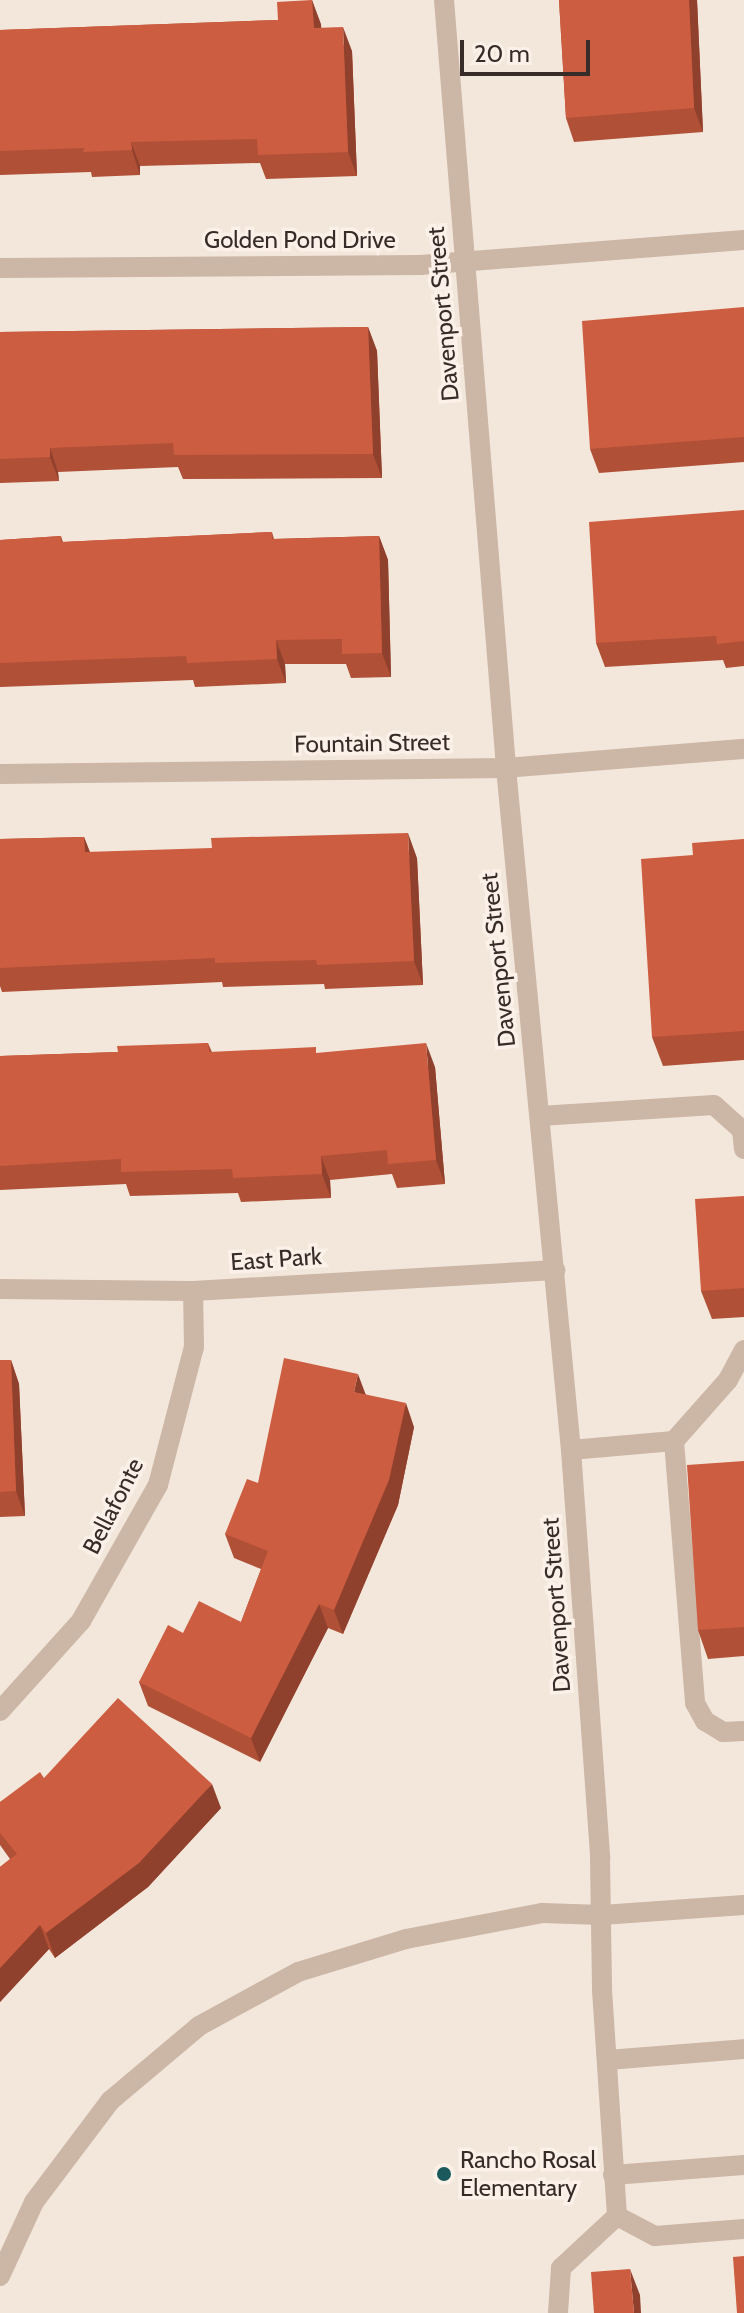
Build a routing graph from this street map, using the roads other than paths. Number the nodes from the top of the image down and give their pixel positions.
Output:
1 (444, 0) edge
2 (744, 240) edge
3 (465, 263) junction
4 (0, 268) edge
5 (744, 749) edge
6 (506, 768) junction
7 (0, 774) edge
8 (540, 1116) junction
9 (744, 1149) edge
10 (555, 1270) junction
11 (0, 1289) edge
12 (193, 1291) junction
13 (744, 1350) edge
14 (674, 1441) junction
15 (571, 1450) junction
16 (0, 1711) edge
17 (744, 1731) edge
18 (744, 1905) edge
19 (602, 1915) junction
20 (744, 2049) edge
21 (608, 2060) junction
22 (744, 2165) edge
23 (613, 2175) junction
24 (617, 2216) junction
25 (744, 2229) edge
26 (0, 2276) edge
27 (558, 2313) edge

1 - 3 street, Davenport Street
2 - 3 street, Golden Pond Drive
3 - 4 street, Golden Pond Drive
3 - 6 street, Davenport Street
5 - 6 street, Fountain Street
6 - 7 street, Fountain Street
6 - 8 street, Davenport Street
8 - 9 street
8 - 10 street, Davenport Street
10 - 12 street, East Park
10 - 15 street, Davenport Street
11 - 12 street, East Park
12 - 16 street, Bellafonte
13 - 14 street
14 - 15 street
14 - 17 street
15 - 19 street, Davenport Street
18 - 19 street
19 - 21 street, Davenport Street
19 - 26 street
20 - 21 street
21 - 23 street, Davenport Street
22 - 23 street
23 - 24 street, Davenport Street
24 - 25 street
24 - 27 street

